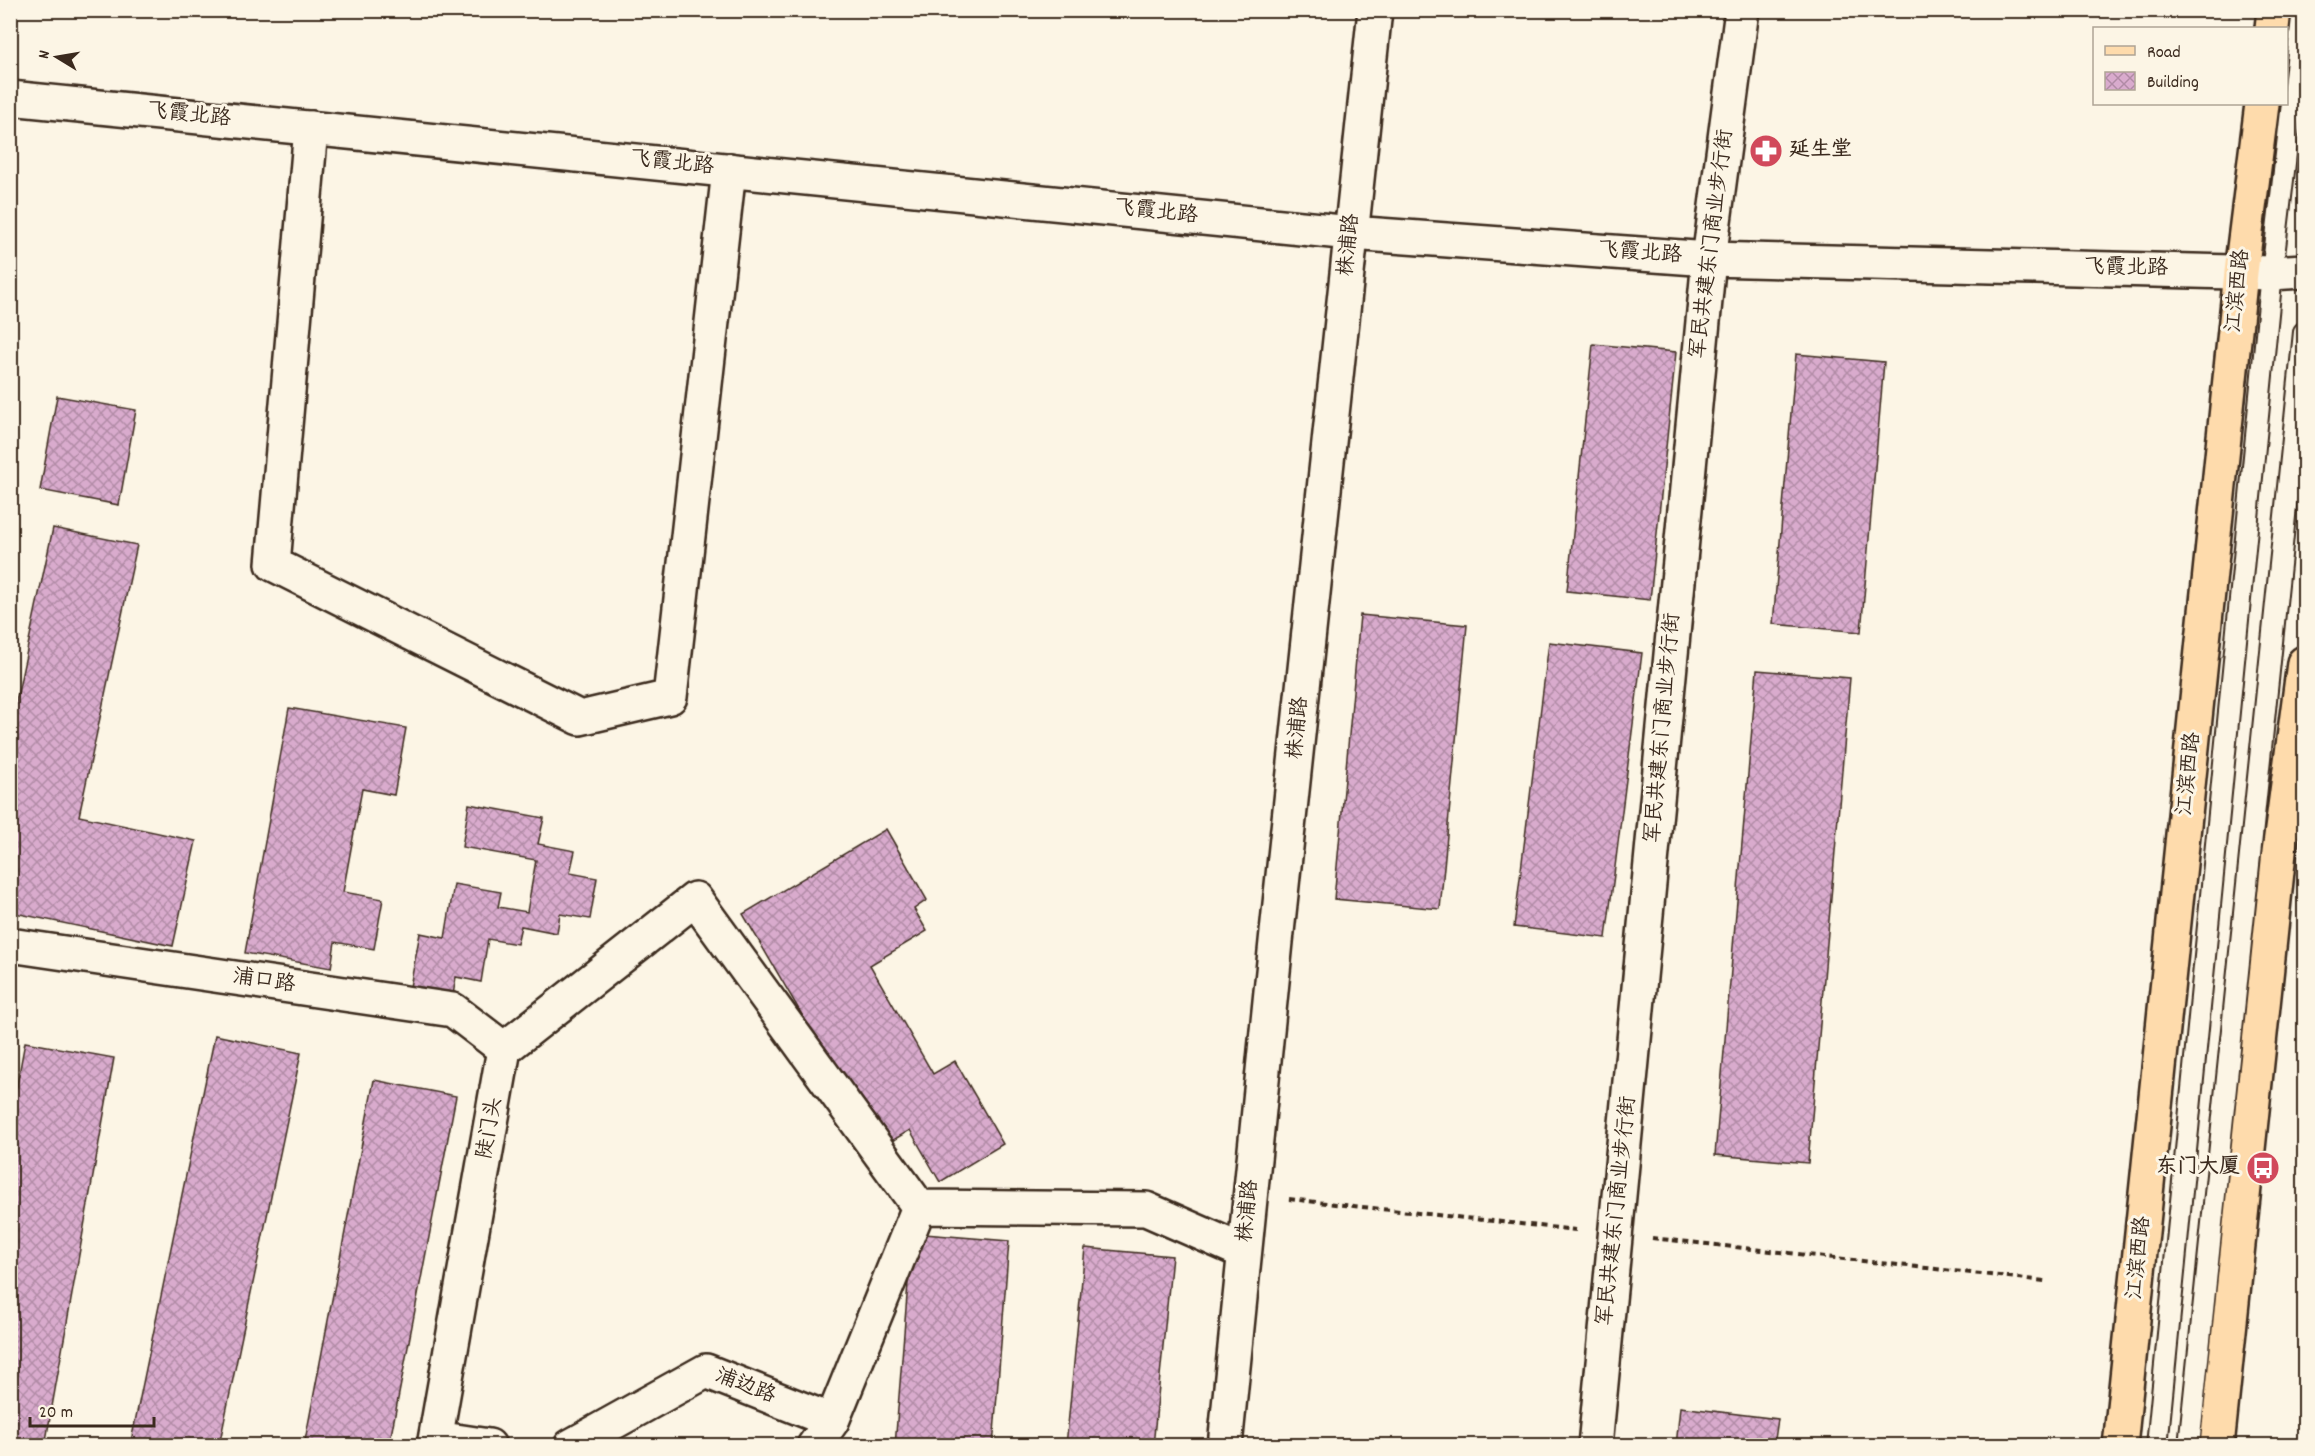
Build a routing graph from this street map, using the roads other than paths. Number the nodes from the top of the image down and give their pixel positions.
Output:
1 (1375, 10) edge
2 (1742, 10) edge
3 (2274, 10) edge
4 (2303, 10) edge
5 (2272, 27) edge
6 (2288, 94) edge
7 (10, 98) edge
8 (2262, 105) edge
9 (2286, 105) edge
10 (311, 128) junction
11 (729, 170) junction
12 (1351, 233) junction
13 (1709, 259) junction
14 (2304, 271) edge
15 (2256, 273) junction
16 (2304, 332) edge
17 (2304, 663) edge
18 (10, 945) edge
19 (504, 1049) junction
20 (919, 1207) junction
21 (1244, 1252) junction
22 (823, 1433) edge
23 (435, 1442) edge
24 (489, 1446) edge
25 (572, 1446) edge
26 (1225, 1446) edge
27 (1595, 1446) edge
28 (2120, 1446) edge
29 (2157, 1446) edge
30 (2189, 1446) edge
31 (2217, 1446) edge

1 - 12 street, 株浦路
2 - 13 street, 军民共建东门商业步行街
3 - 5 main road
4 - 6 lane
7 - 10 street, 飞霞北路
8 - 15 main road, 江滨西路
9 - 15 lane
10 - 11 street, 飞霞北路
10 - 11 street
11 - 12 street, 飞霞北路
12 - 13 street, 飞霞北路
12 - 21 street, 株浦路
13 - 15 street, 飞霞北路
13 - 27 street, 军民共建东门商业步行街
14 - 15 street, 飞霞北路
15 - 28 main road, 江滨西路
15 - 29 lane
16 - 30 lane
17 - 31 main road
18 - 19 street, 浦口路
19 - 20 street
19 - 23 street, 陡门头
20 - 21 street
20 - 22 street
21 - 26 street, 株浦路
22 - 25 street, 浦边路
23 - 24 street

